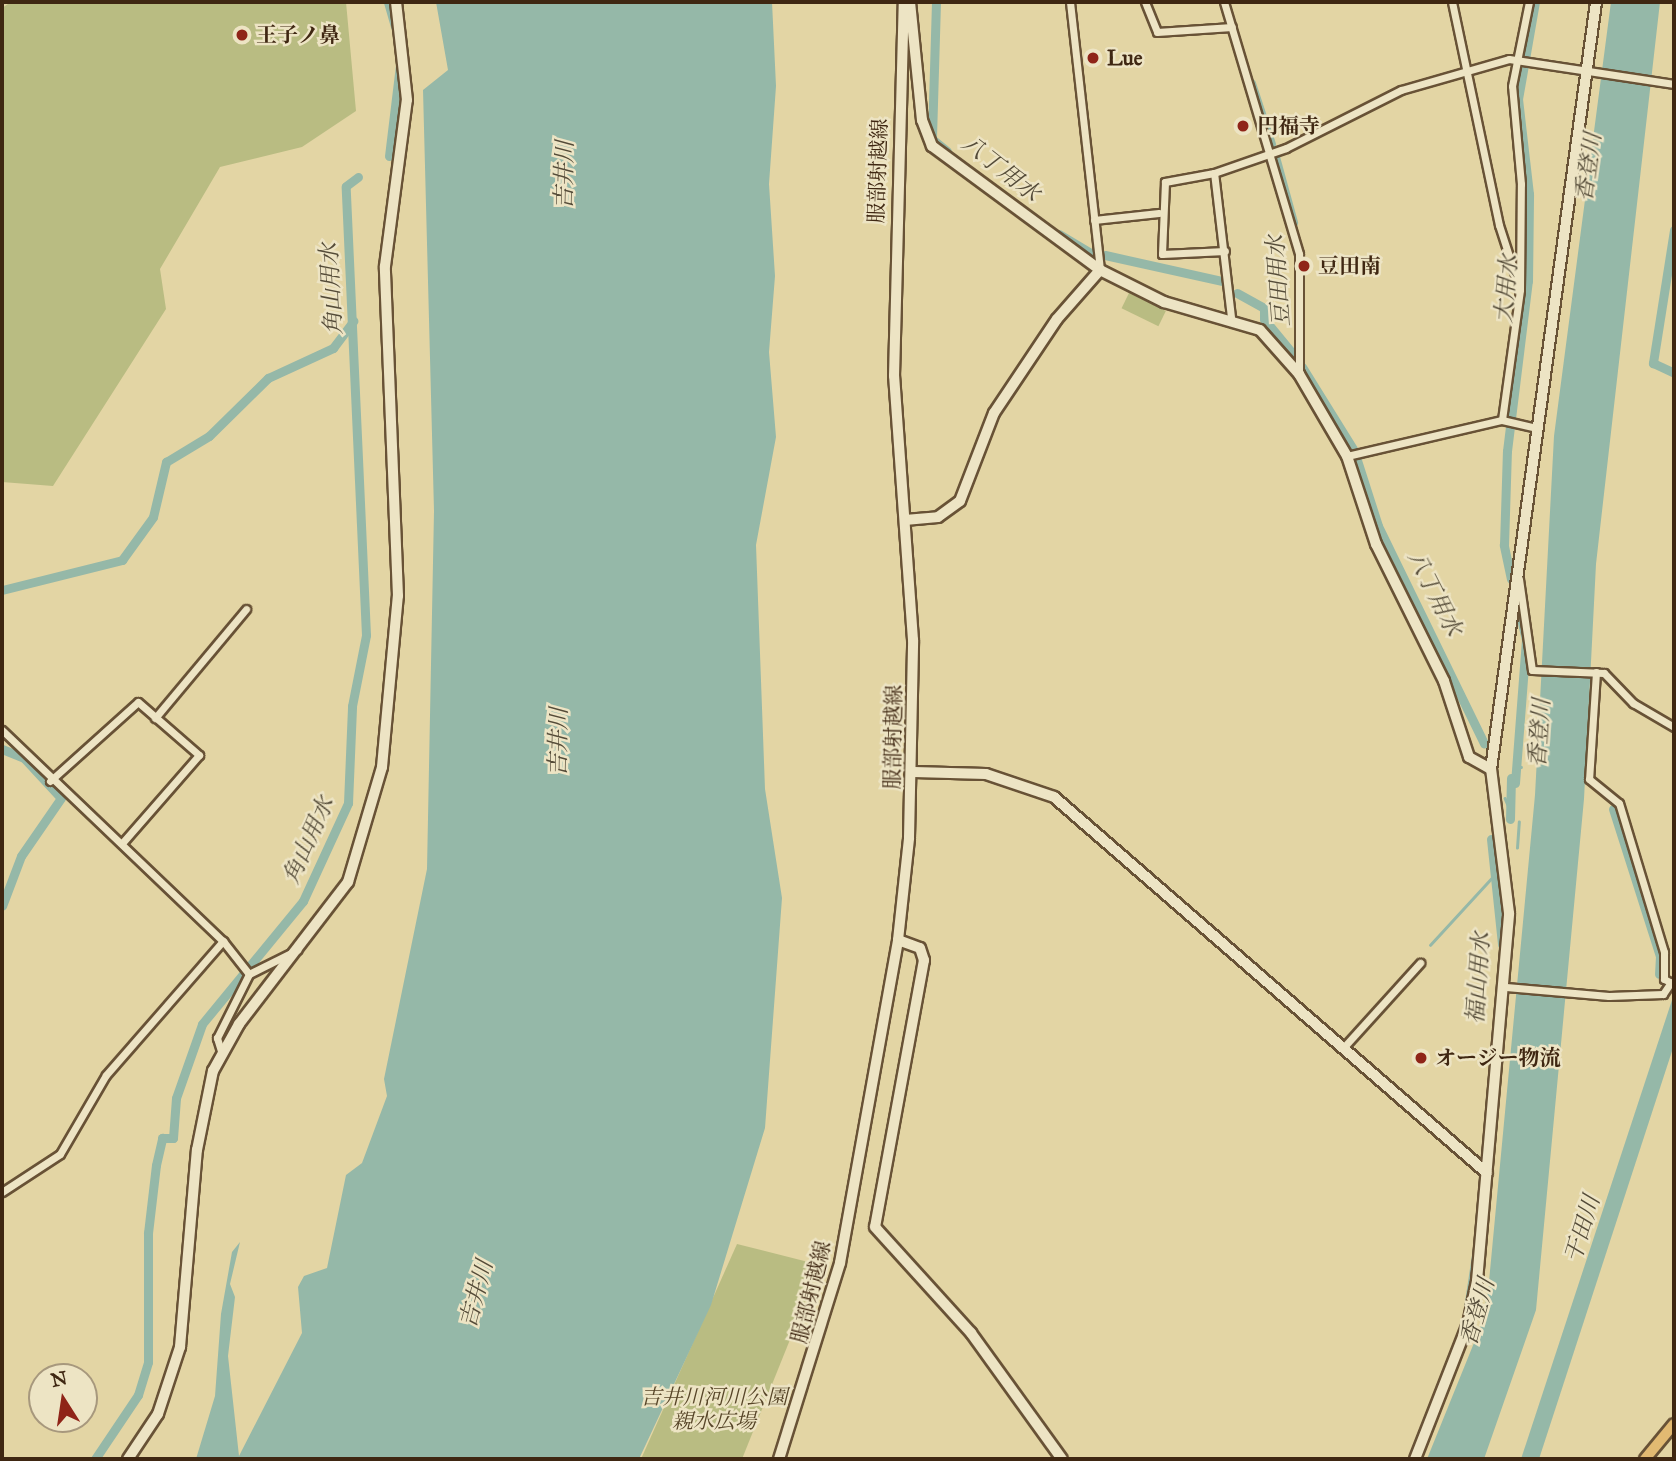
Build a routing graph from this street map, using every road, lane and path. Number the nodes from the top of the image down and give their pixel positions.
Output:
1 (396, 2) edge
2 (904, 2) edge
3 (910, 2) edge
4 (1070, 2) edge
5 (1144, 2) edge
6 (1224, 2) edge
7 (1452, 2) edge
8 (1529, 2) edge
9 (1596, 2) edge
10 (1232, 27) junction
11 (1519, 59) junction
12 (1590, 70) junction
13 (1466, 73) junction
14 (1674, 84) edge
15 (1272, 153) junction
16 (1214, 173) junction
17 (1159, 212) junction
18 (1094, 220) junction
19 (1225, 251) junction
20 (1100, 270) junction
21 (1520, 290) junction
22 (1231, 317) junction
23 (1299, 374) junction
24 (1504, 420) junction
25 (1536, 428) junction
26 (1347, 456) junction
27 (905, 520) junction
28 (1517, 575) junction
29 (246, 610) dead end
30 (1595, 672) junction
31 (155, 718) junction
32 (1674, 727) edge
33 (2, 730) edge
34 (1491, 769) junction
35 (914, 772) junction
36 (50, 781) junction
37 (123, 842) junction
38 (898, 940) junction
39 (223, 941) junction
40 (301, 949) junction
41 (1420, 963) dead end
42 (249, 974) junction
43 (1673, 984) edge
44 (1508, 987) junction
45 (1343, 1048) junction
46 (221, 1051) junction
47 (1487, 1173) junction
48 (2, 1192) edge
49 (1674, 1424) edge
50 (128, 1459) edge
51 (779, 1459) edge
52 (1062, 1459) edge
53 (1415, 1459) edge
54 (1645, 1459) edge

1 - 40 street
2 - 27 street, 服部射越線
3 - 20 street
4 - 18 street
5 - 10 street
6 - 10 street
7 - 13 street
8 - 11 street
9 - 12 street
10 - 15 street
11 - 12 street
11 - 13 street
11 - 21 street
12 - 14 street
12 - 25 street
13 - 15 street
13 - 21 street
15 - 16 street
15 - 23 street
16 - 17 street
16 - 19 street
17 - 18 street
17 - 19 street
18 - 20 street
19 - 22 street
20 - 22 street
20 - 27 street
21 - 24 street
22 - 23 street
23 - 26 street
24 - 25 street
24 - 26 street
25 - 28 street
26 - 34 street
27 - 35 street, 服部射越線
28 - 30 street
28 - 34 street
29 - 31 street
30 - 32 street
30 - 43 street
31 - 36 street
31 - 37 street
33 - 36 street
34 - 44 street
35 - 38 street, 服部射越線
35 - 45 street
36 - 37 street
37 - 39 street
38 - 51 street, 服部射越線
38 - 52 street
39 - 42 street
39 - 48 street
40 - 42 street
40 - 46 street
41 - 45 street
42 - 46 street
43 - 44 street
44 - 47 street
45 - 47 street
46 - 50 street
47 - 53 street
49 - 54 main road

